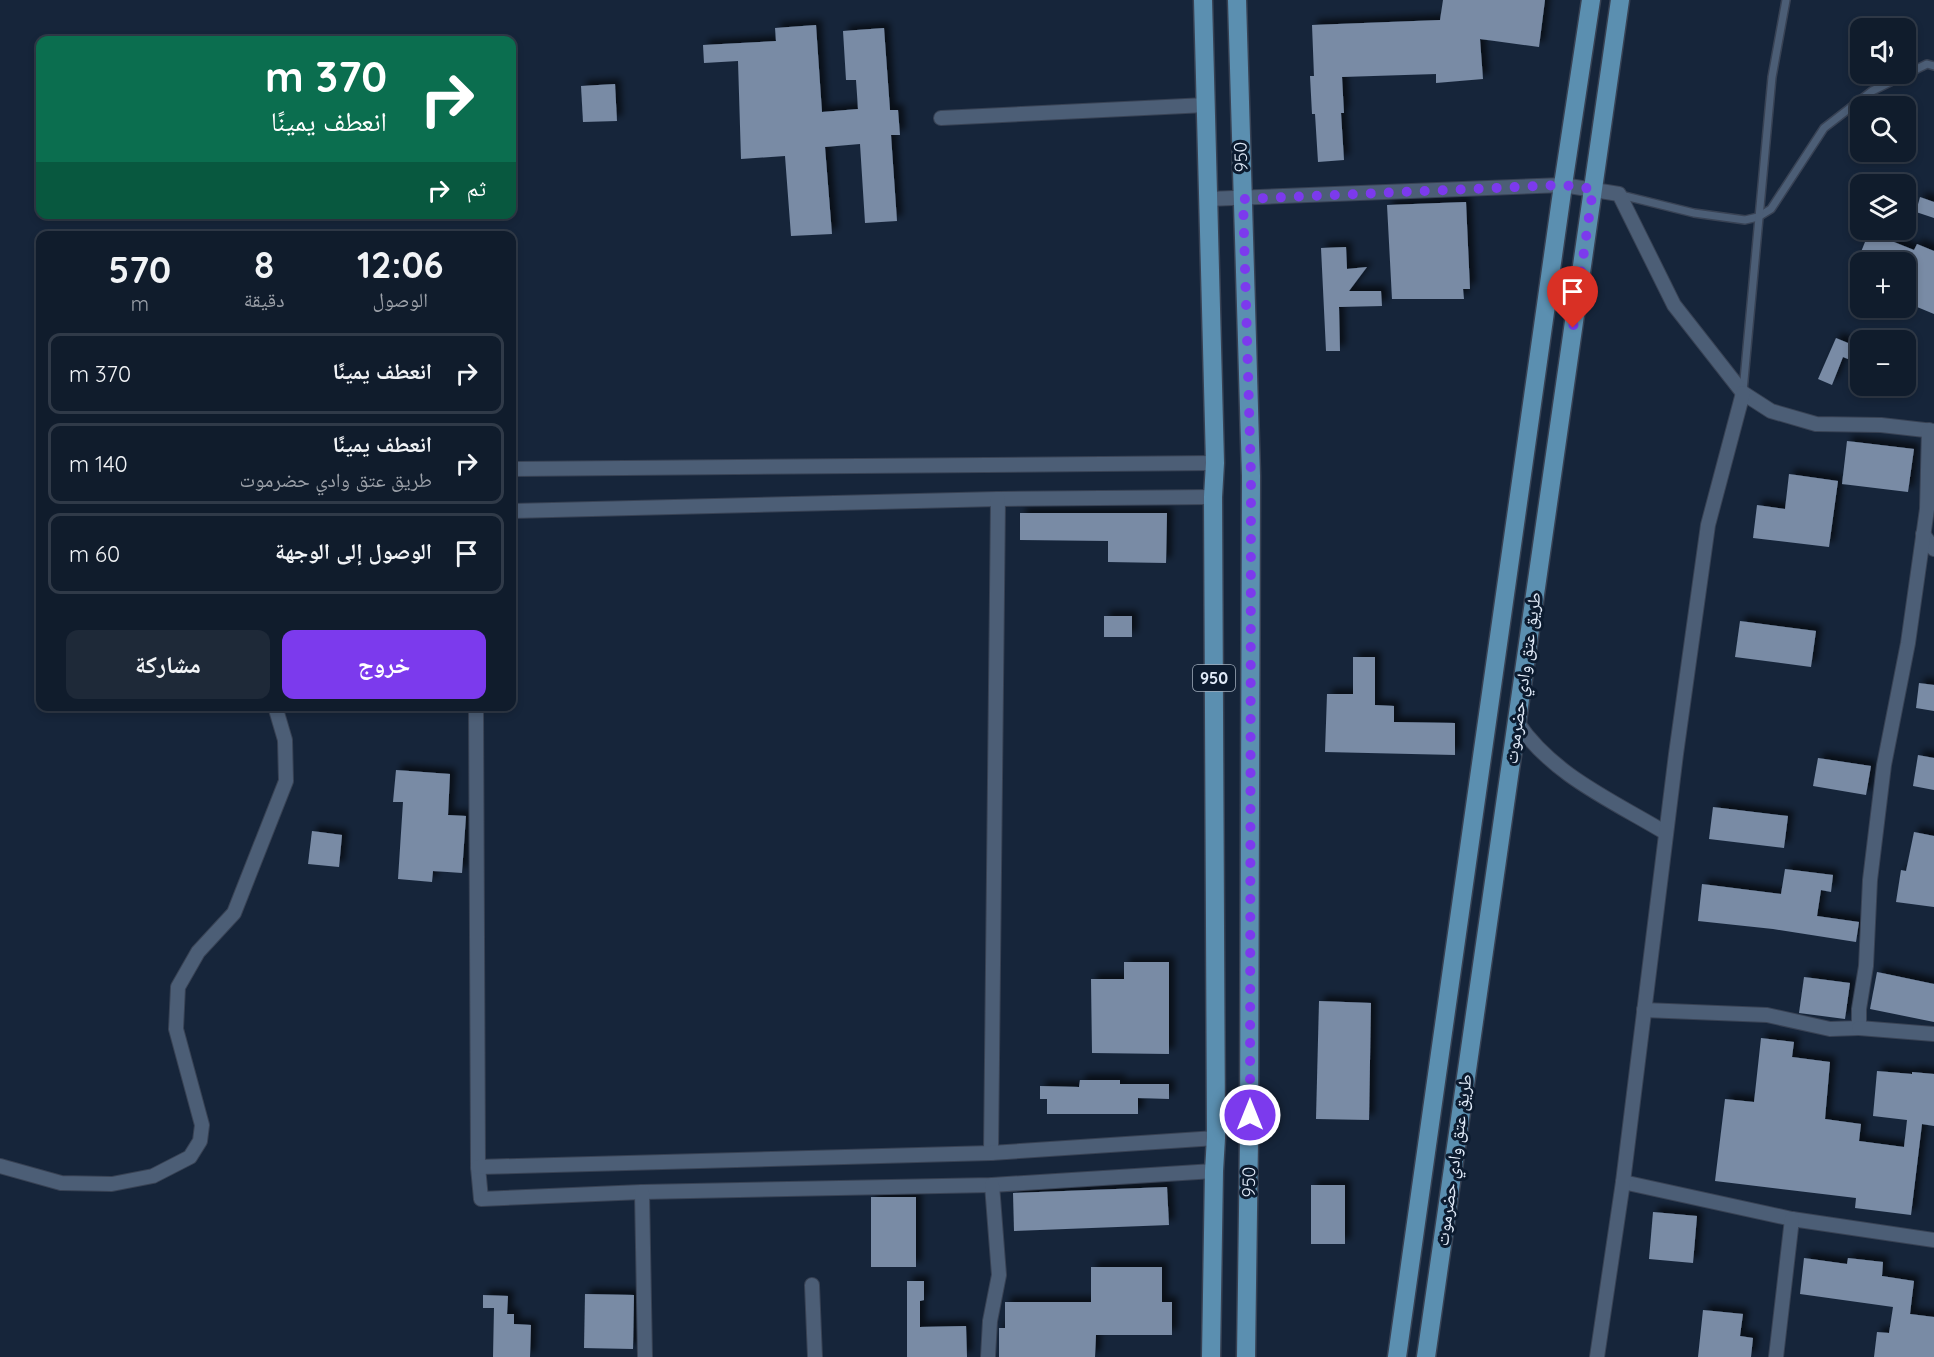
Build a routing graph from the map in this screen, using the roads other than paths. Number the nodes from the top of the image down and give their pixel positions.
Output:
1 (1203, 0) edge
2 (1237, 0) edge
3 (1591, 0) edge
4 (1620, 0) edge
5 (1786, 0) edge
6 (1934, 66) edge
7 (1206, 105) junction
8 (941, 118) dead end
9 (1563, 185) junction
10 (1593, 189) junction
11 (1619, 194) junction
12 (1208, 199) junction
13 (1243, 199) junction
14 (1758, 217) junction
15 (1743, 393) junction
16 (1931, 430) edge
17 (1215, 463) junction
18 (516, 469) edge
19 (1213, 497) junction
20 (998, 499) junction
21 (516, 511) edge
22 (1923, 534) junction
23 (1934, 549) edge
24 (276, 711) edge
25 (476, 711) edge
26 (1516, 722) junction
27 (1666, 834) junction
28 (1644, 1010) junction
29 (1859, 1028) junction
30 (1934, 1034) edge
31 (1216, 1138) junction
32 (990, 1153) junction
33 (0, 1166) edge
34 (478, 1167) junction
35 (1214, 1171) junction
36 (1623, 1182) junction
37 (992, 1185) junction
38 (642, 1192) junction
39 (1792, 1219) junction
40 (1934, 1240) edge
41 (812, 1285) dead end
42 (645, 1357) edge
43 (815, 1357) edge
44 (988, 1357) edge
45 (1211, 1357) edge
46 (1246, 1357) edge
47 (1397, 1357) edge
48 (1426, 1357) edge
49 (1597, 1357) edge
50 (1776, 1357) edge

1 - 7 main road, 950
2 - 13 main road, 950 / 950
3 - 9 main road, طريق عتق وادي حضرموت
4 - 10 main road, طريق عتق وادي حضرموت
5 - 14 lane
6 - 14 lane
7 - 8 street
7 - 12 main road, 950
9 - 10 street
9 - 13 street
9 - 47 main road, طريق عتق وادي حضرموت
10 - 11 street
10 - 26 main road, طريق عتق وادي حضرموت
11 - 14 lane
11 - 15 street
12 - 13 street
12 - 17 main road, 950
13 - 46 main road, 950 / 950
14 - 15 lane
15 - 16 street
15 - 27 street
16 - 22 street
17 - 18 street
17 - 19 main road, 950
19 - 20 street
19 - 31 main road, 950
20 - 21 street
20 - 32 street
22 - 23 street
22 - 29 street
24 - 33 street
25 - 34 street
26 - 27 street
26 - 48 main road, طريق عتق وادي حضرموت
27 - 28 street
28 - 29 street
28 - 36 street
29 - 30 street
31 - 32 street
31 - 35 main road, 950
32 - 34 street
34 - 38 street
35 - 37 street
35 - 45 main road, 950
36 - 39 street
36 - 49 street
37 - 38 street
37 - 44 street
38 - 42 street
39 - 40 street
39 - 50 street
41 - 43 street

